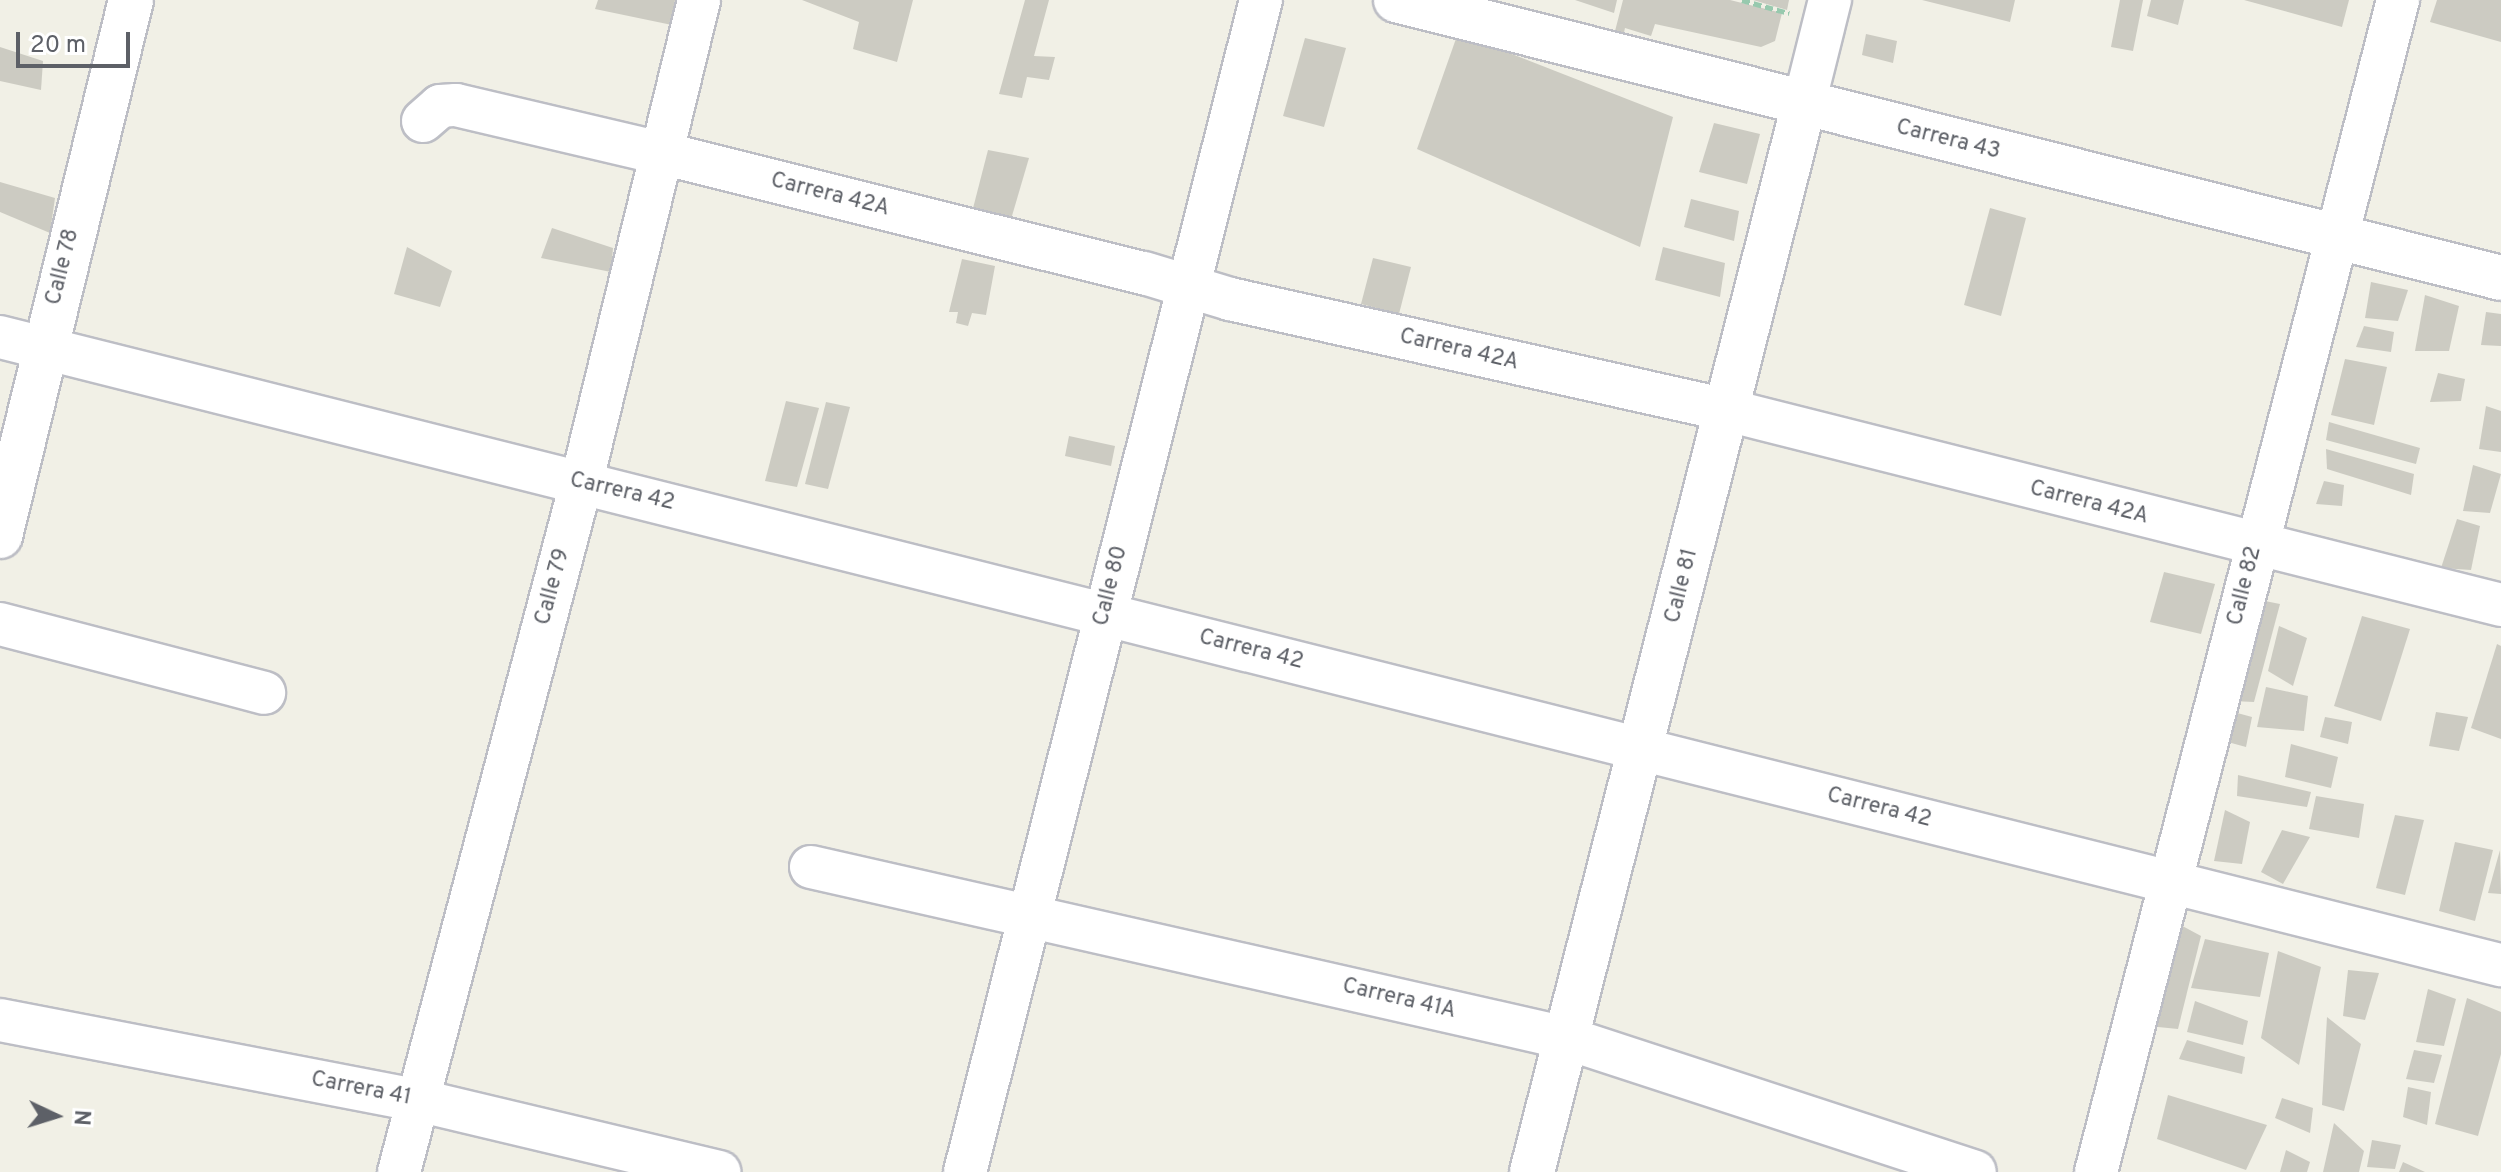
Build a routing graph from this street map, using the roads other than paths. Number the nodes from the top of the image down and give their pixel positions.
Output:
1 (131, 0) edge
2 (699, 0) edge
3 (1261, 0) edge
4 (1396, 0) edge
5 (1830, 0) edge
6 (2398, 0) edge
7 (1804, 104) junction
8 (423, 121) dead end
9 (661, 153) junction
10 (2336, 236) junction
11 (2501, 278) edge
12 (1187, 285) junction
13 (0, 337) edge
14 (44, 346) junction
15 (1727, 410) junction
16 (582, 480) junction
17 (0, 536) edge
18 (2256, 545) junction
19 (2501, 605) edge
20 (1104, 613) junction
21 (0, 624) edge
22 (264, 693) dead end
23 (1640, 748) junction
24 (811, 867) dead end
25 (2169, 882) junction
26 (1029, 914) junction
27 (2501, 965) edge
28 (0, 1020) edge
29 (1566, 1038) junction
30 (417, 1100) junction
31 (399, 1172) edge
32 (720, 1172) edge
33 (965, 1172) edge
34 (1532, 1172) edge
35 (1975, 1172) edge
36 (2096, 1172) edge

1 - 14 street, Calle 78
2 - 9 street, Calle 79
3 - 12 street, Calle 80
4 - 7 street, Carrera 43
5 - 7 street, Calle 81
6 - 10 street, Calle 82
7 - 10 street, Carrera 43
7 - 15 street, Calle 81
8 - 9 street, Carrera 42A
9 - 12 street, Carrera 42A
9 - 16 street, Calle 79
10 - 11 street, Carrera 43
10 - 18 street, Calle 82
12 - 15 street, Carrera 42A
12 - 20 street, Calle 80
13 - 14 street, Carrera 42
14 - 16 street, Carrera 42
14 - 17 street, Calle 78
15 - 18 street, Carrera 42A
15 - 23 street, Calle 81
16 - 20 street, Carrera 42
16 - 30 street, Calle 79
18 - 19 street, Carrera 42A
18 - 25 street, Calle 82
20 - 23 street, Carrera 42
20 - 26 street, Calle 80
21 - 22 street
23 - 25 street, Carrera 42
23 - 29 street, Calle 81
24 - 26 street, Carrera 41A
25 - 27 street, Carrera 42
25 - 36 street, Calle 82
26 - 29 street, Carrera 41A
26 - 33 street, Calle 80
28 - 30 street, Carrera 41
29 - 34 street, Calle 81
29 - 35 street, Carrera 41A
30 - 31 street, Calle 79
30 - 32 street, Carrera 41

